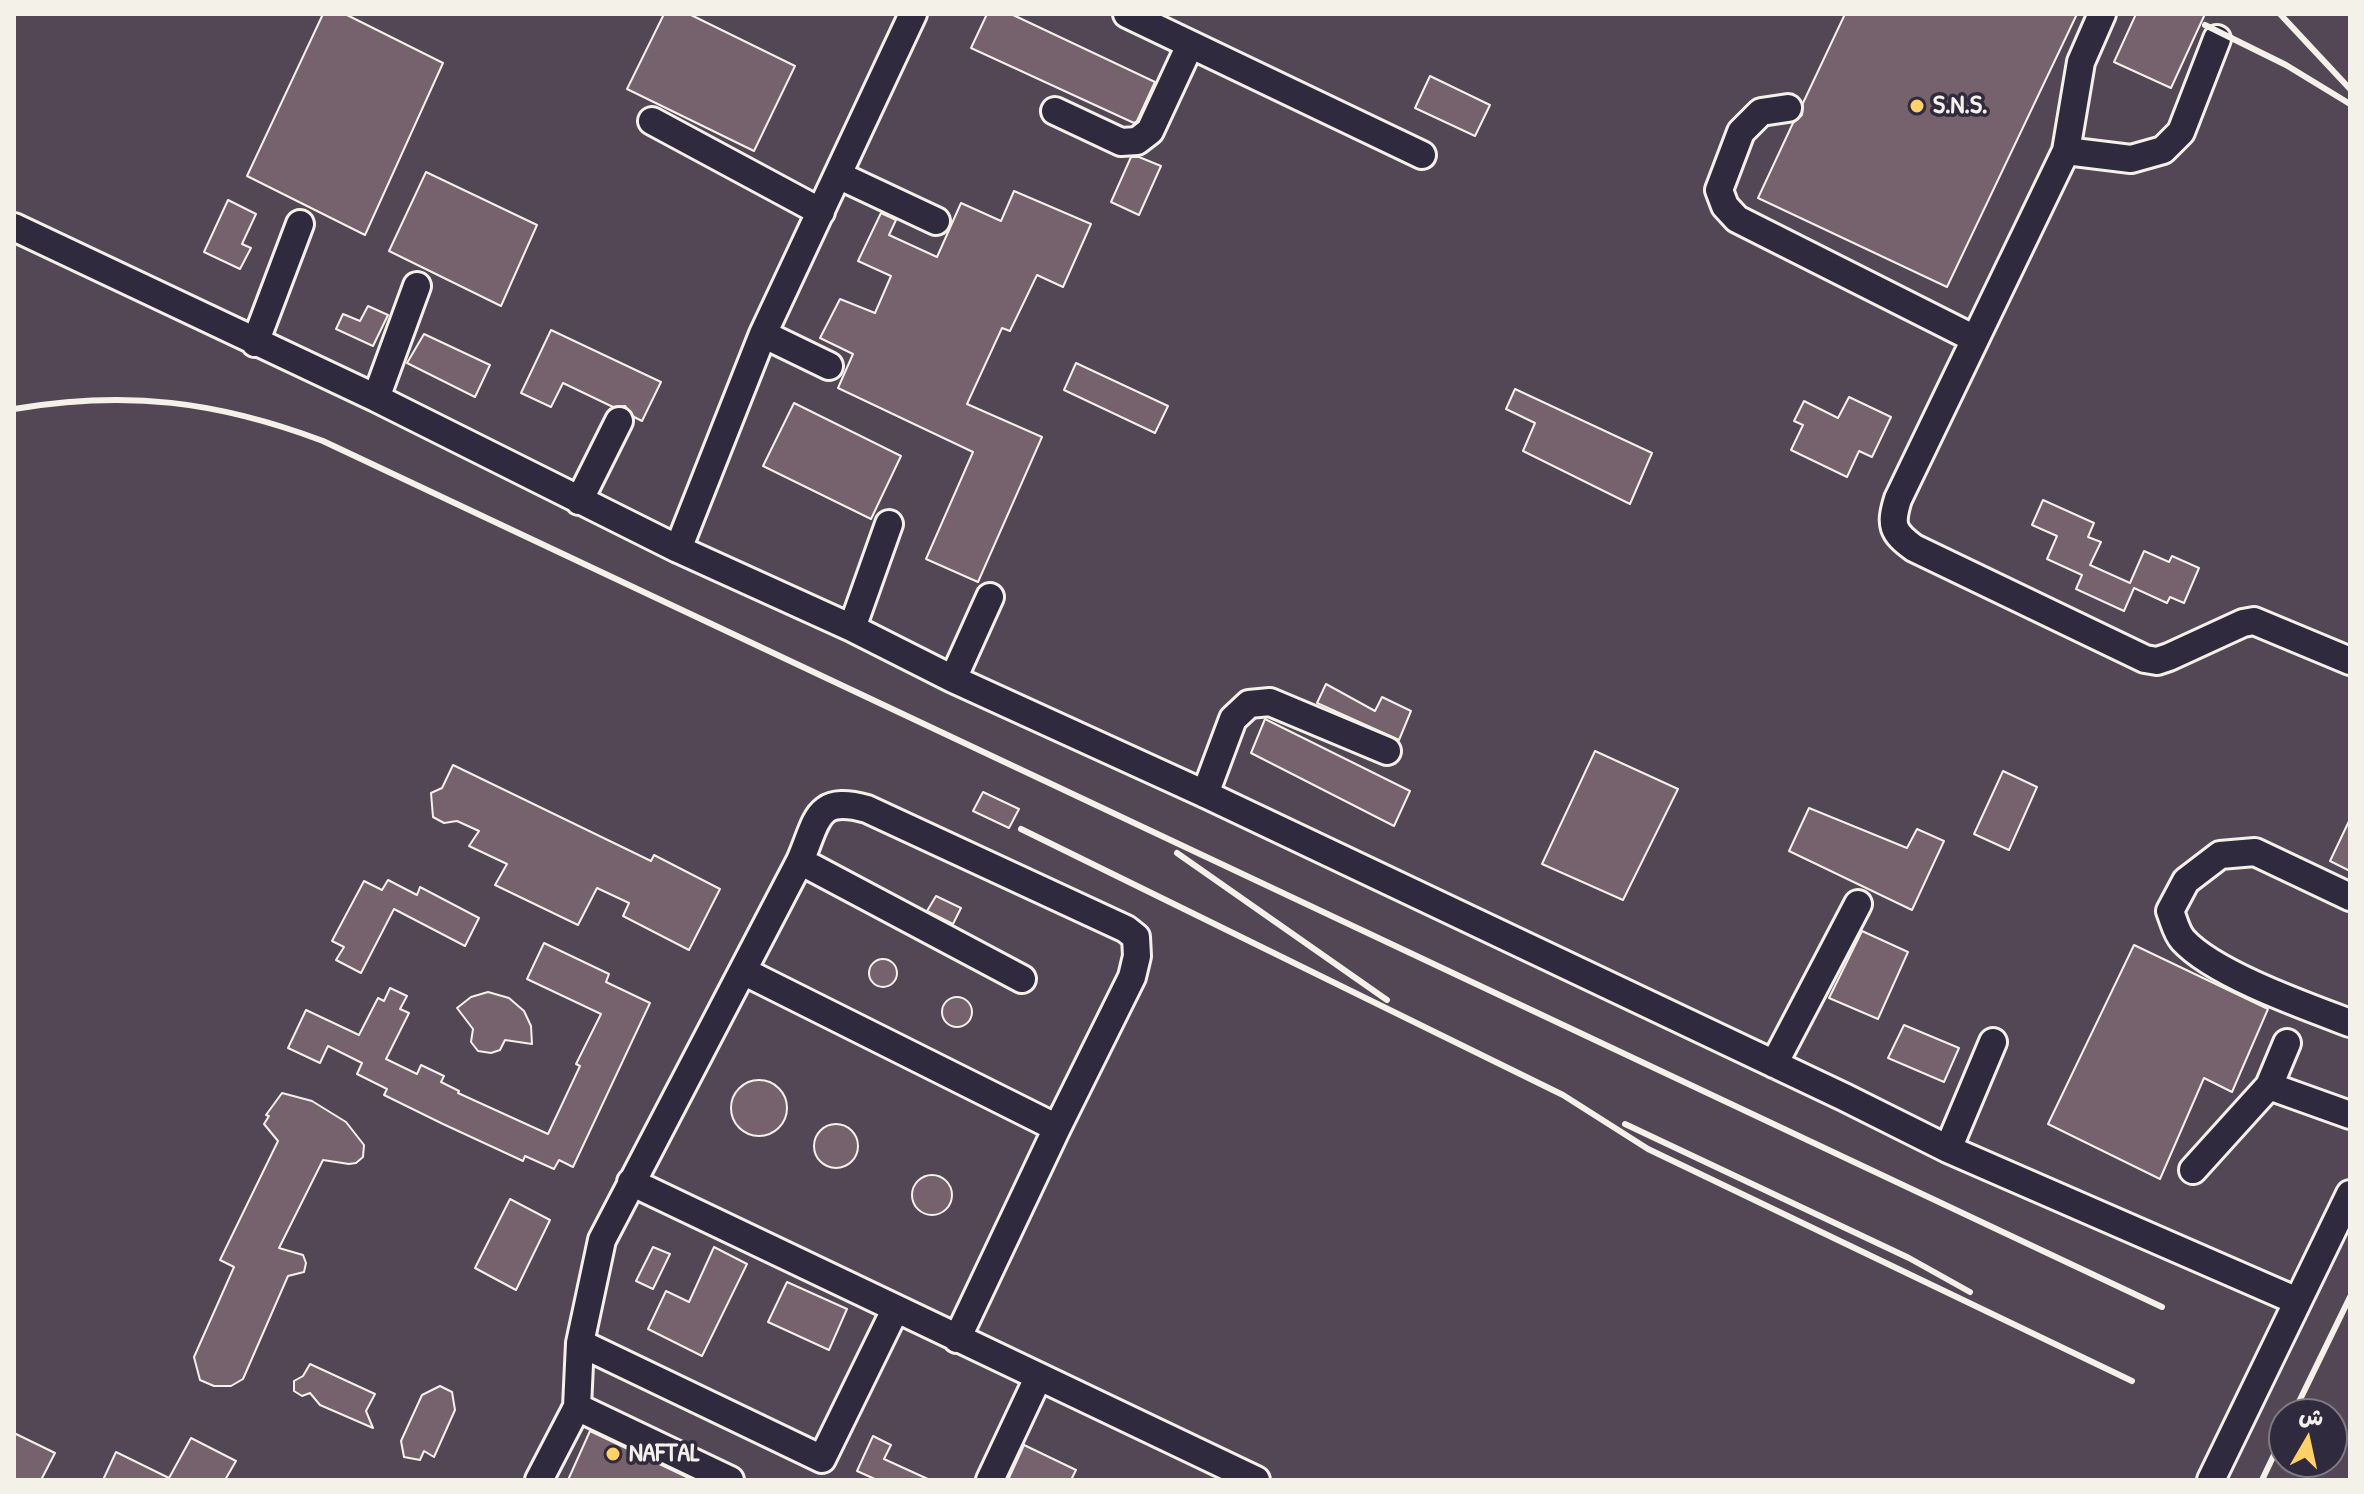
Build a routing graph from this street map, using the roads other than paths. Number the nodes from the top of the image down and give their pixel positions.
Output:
1 (913, 14) edge
2 (1127, 14) edge
3 (2102, 14) edge
4 (2217, 39) dead end
5 (1190, 45) junction
6 (1788, 108) dead end
7 (1055, 111) dead end
8 (652, 121) dead end
9 (2066, 151) junction
10 (1422, 155) dead end
11 (838, 175) junction
12 (821, 212) junction
13 (936, 221) dead end
14 (300, 224) dead end
15 (14, 227) edge
16 (417, 286) dead end
17 (763, 334) junction
18 (1975, 339) junction
19 (255, 343) junction
20 (829, 366) dead end
21 (376, 398) junction
22 (619, 421) dead end
23 (579, 501) junction
24 (889, 524) dead end
25 (678, 549) junction
26 (990, 597) dead end
27 (852, 628) junction
28 (2350, 661) edge
29 (953, 679) junction
30 (1387, 751) dead end
31 (1205, 794) junction
32 (800, 861) junction
33 (2350, 897) edge
34 (1858, 904) dead end
35 (743, 971) junction
36 (1022, 979) dead end
37 (2350, 1023) edge
38 (1993, 1042) dead end
39 (2287, 1043) dead end
40 (1774, 1064) junction
41 (2269, 1086) junction
42 (2350, 1115) edge
43 (1057, 1128) junction
44 (1948, 1149) junction
45 (2193, 1170) dead end
46 (631, 1182) junction
47 (2350, 1194) edge
48 (2297, 1301) junction
49 (895, 1310) junction
50 (957, 1339) junction
51 (580, 1343) junction
52 (1038, 1378) junction
53 (577, 1407) junction
54 (818, 1469) edge
55 (539, 1480) edge
56 (730, 1480) edge
57 (990, 1480) edge
58 (1256, 1480) edge
59 (2211, 1480) edge

1 - 11 street
2 - 5 street
3 - 9 street
4 - 9 street
5 - 7 street
5 - 10 street
6 - 18 street
8 - 12 street
9 - 18 street
11 - 12 street
11 - 13 street
12 - 17 street
14 - 19 street
15 - 19 street
16 - 21 street
17 - 20 street
17 - 25 street
18 - 28 street
19 - 21 street
21 - 23 street
22 - 23 street
23 - 25 street
24 - 27 street
25 - 27 street
26 - 29 street
27 - 29 street
29 - 31 street
30 - 31 street
31 - 40 street
32 - 35 street
32 - 36 street
32 - 43 street
33 - 37 street
34 - 40 street
35 - 43 street
35 - 46 street
38 - 44 street
39 - 41 street
40 - 44 street
41 - 42 street
41 - 45 street
43 - 50 street
44 - 48 street
46 - 49 street
46 - 51 street
47 - 48 street
48 - 59 street
49 - 50 street
49 - 54 street
50 - 52 street
51 - 53 street
51 - 54 street
52 - 57 street
52 - 58 street
53 - 55 street
53 - 56 street

